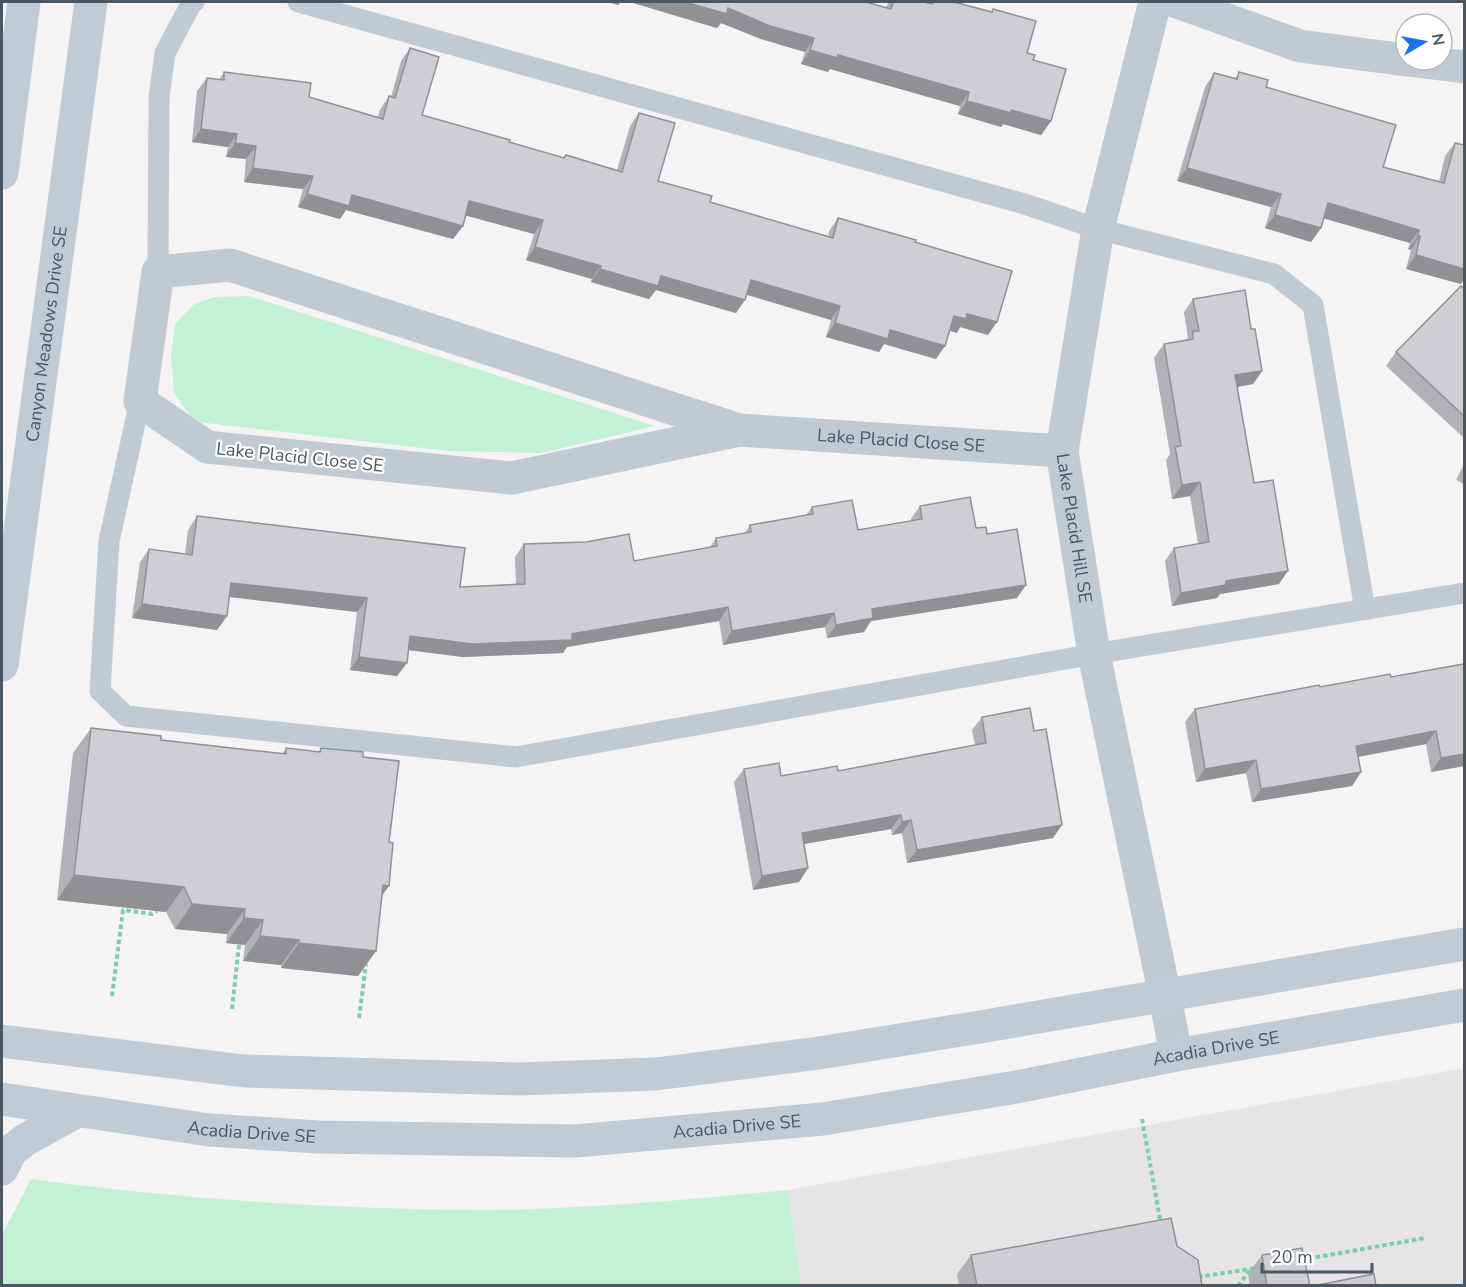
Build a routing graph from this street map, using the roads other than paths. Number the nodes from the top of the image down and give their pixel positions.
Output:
1 (24, 2) edge
2 (91, 2) edge
3 (194, 2) edge
4 (298, 2) edge
5 (1155, 2) edge
6 (1177, 2) edge
7 (1394, 58) edge
8 (2, 173) edge
9 (1098, 229) junction
10 (158, 272) junction
11 (140, 401) junction
12 (740, 430) junction
13 (1062, 451) junction
14 (1464, 593) edge
15 (1365, 610) junction
16 (1094, 654) junction
17 (2, 665) edge
18 (1464, 944) edge
19 (1166, 996) junction
20 (1464, 1005) edge
21 (2, 1041) edge
22 (1176, 1055) junction
23 (2, 1099) edge
24 (77, 1111) junction
25 (2, 1169) edge

1 - 8 street
2 - 17 street, Canyon Meadows Drive SE
3 - 10 lane
4 - 9 lane
5 - 9 street, Lake Placid Hill SE
6 - 7 street
9 - 13 street, Lake Placid Hill SE
9 - 15 lane
10 - 11 street
10 - 12 street, Lake Placid Close SE
11 - 12 street, Lake Placid Close SE
11 - 16 lane
12 - 13 street, Lake Placid Close SE
13 - 16 street, Lake Placid Hill SE
14 - 15 lane
15 - 16 lane
16 - 19 street, Lake Placid Hill SE
18 - 19 street
19 - 21 street
19 - 22 street, Lake Placid Hill SE
20 - 22 street, Acadia Drive SE
22 - 24 street, Acadia Drive SE
23 - 24 street, Acadia Drive SE
24 - 25 street

